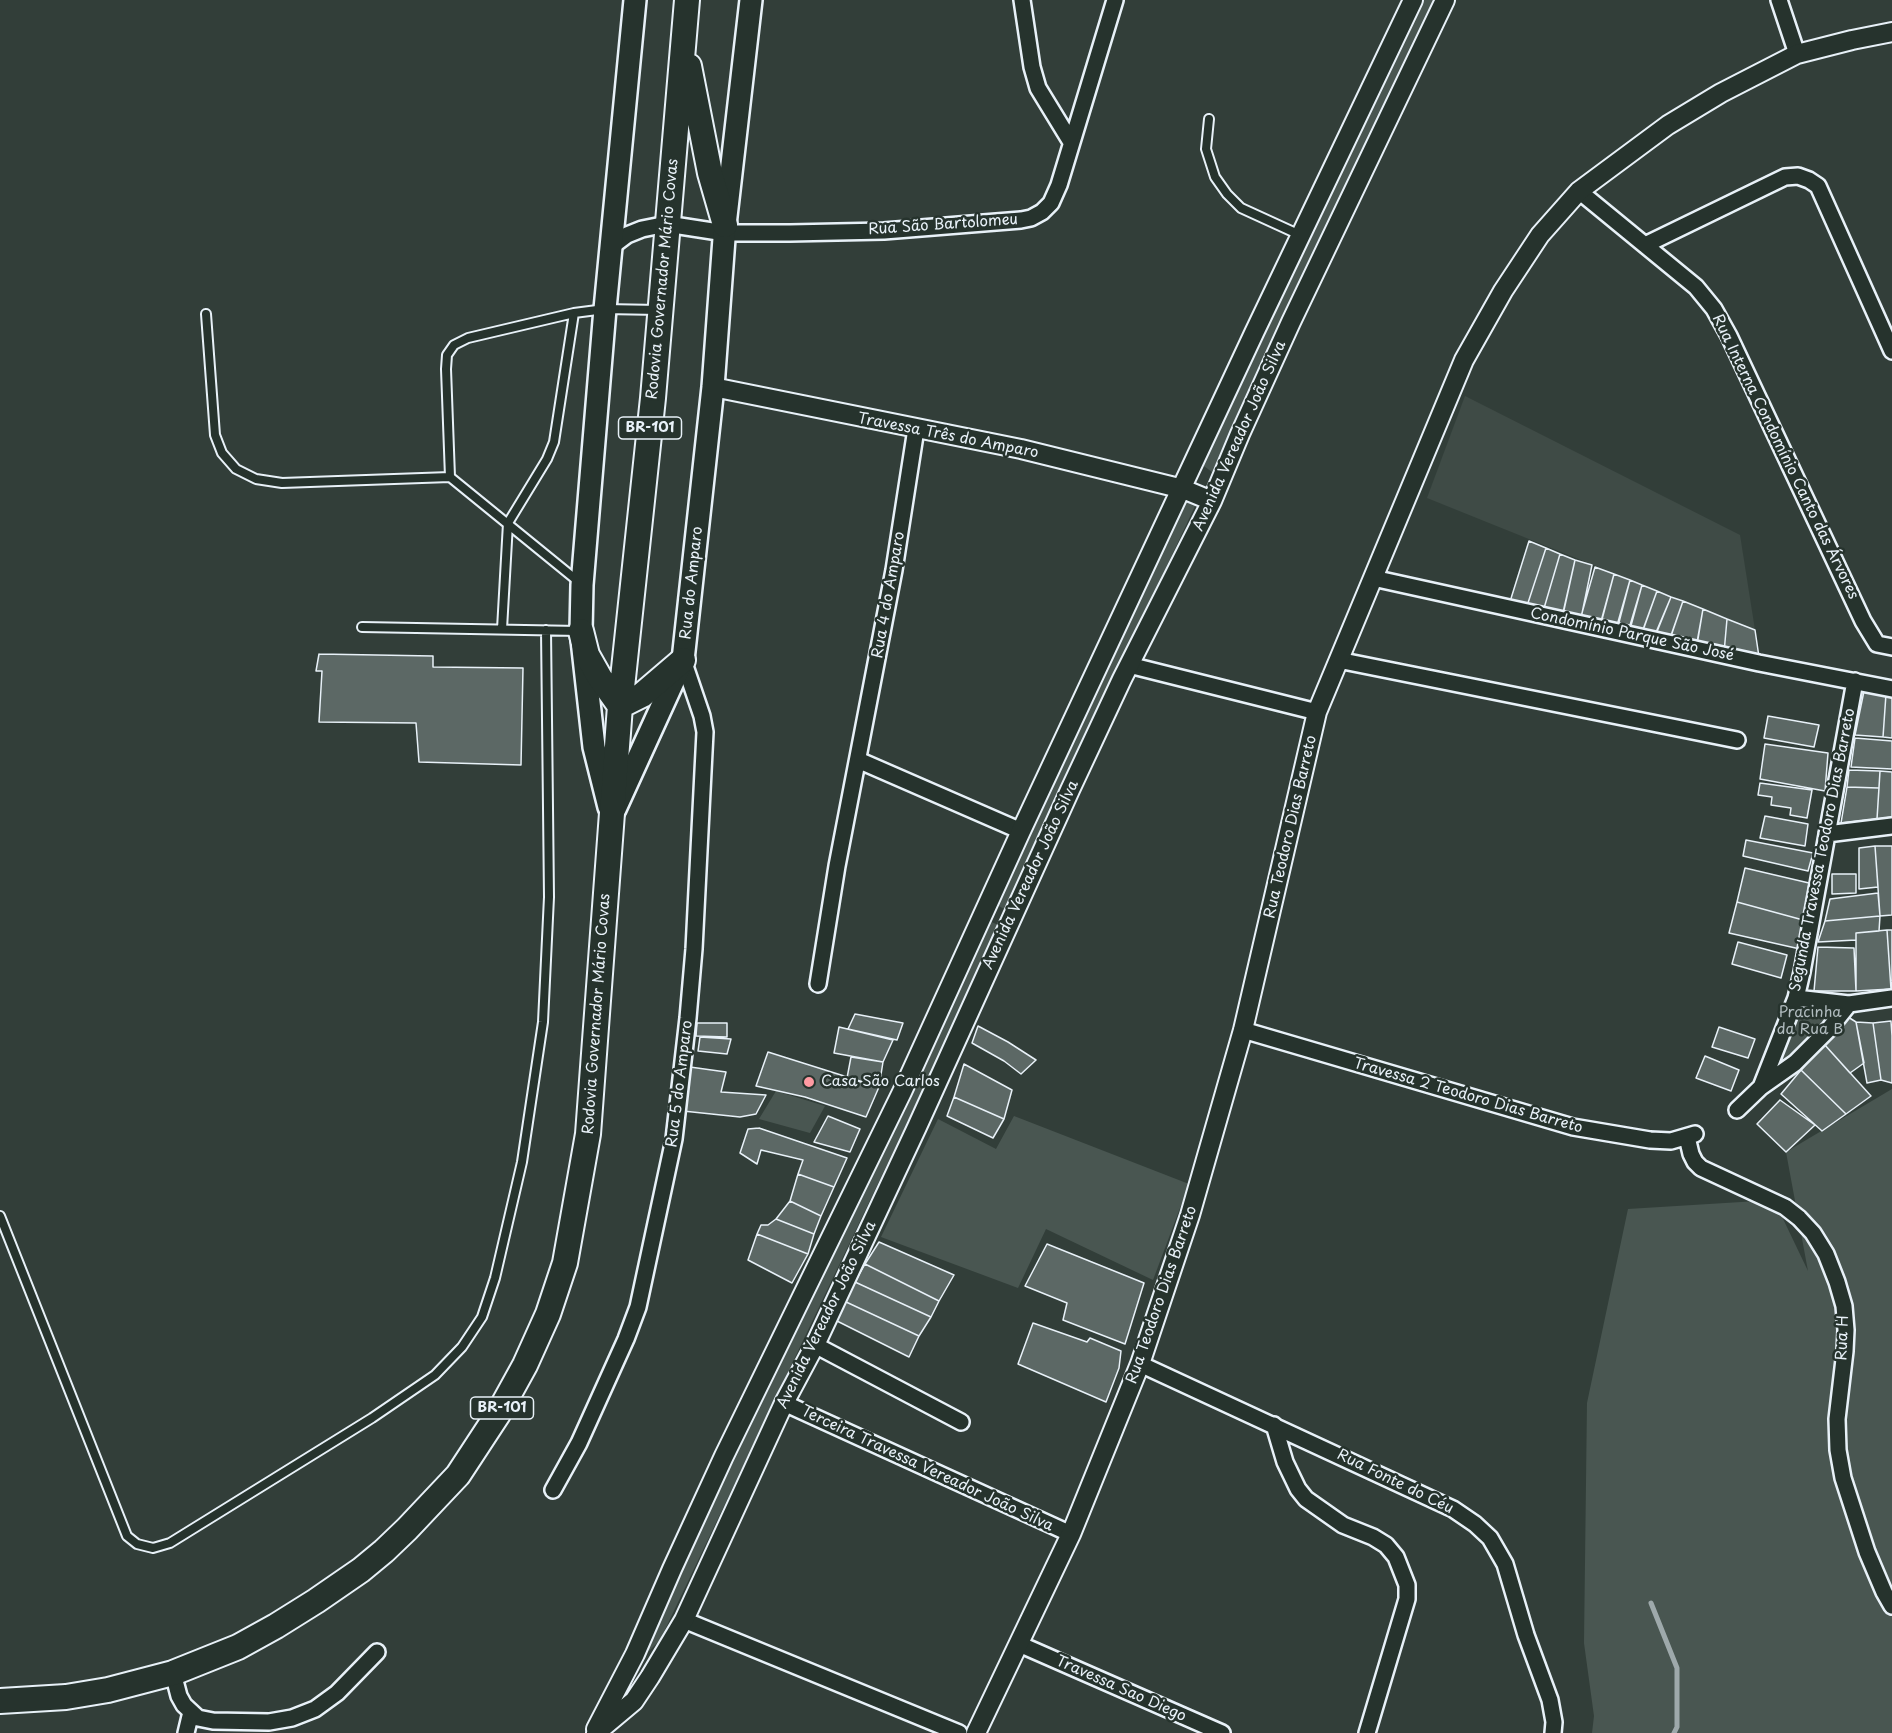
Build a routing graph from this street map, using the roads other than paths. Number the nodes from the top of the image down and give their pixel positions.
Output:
1 (635, 0) edge
2 (687, 0) edge
3 (750, 0) edge
4 (1022, 0) edge
5 (1115, 0) edge
6 (1413, 0) edge
7 (1445, 0) edge
8 (1779, 0) edge
9 (1892, 32) edge
10 (683, 40) junction
11 (1797, 54) junction
12 (1209, 119) dead end
13 (1071, 142) junction
14 (1579, 191) junction
15 (667, 224) junction
16 (725, 229) junction
17 (1300, 235) junction
18 (1645, 244) junction
19 (611, 247) junction
20 (605, 309) junction
21 (660, 310) junction
22 (574, 313) junction
23 (206, 314) dead end
24 (1892, 351) edge
25 (713, 387) junction
26 (916, 429) junction
27 (450, 477) junction
28 (1183, 489) junction
29 (1212, 501) junction
30 (508, 523) junction
31 (1372, 578) junction
32 (582, 585) junction
33 (362, 627) dead end
34 (502, 629) junction
35 (546, 630) junction
36 (581, 631) junction
37 (1892, 647) edge
38 (683, 660) junction
39 (1338, 660) junction
40 (1098, 668) junction
41 (1126, 672) junction
42 (1855, 681) junction
43 (1892, 689) edge
44 (620, 706) junction
45 (1317, 712) junction
46 (1737, 740) dead end
47 (858, 760) junction
48 (612, 816) junction
49 (1892, 826) edge
50 (1021, 831) junction
51 (1827, 834) junction
52 (990, 899) junction
53 (1015, 909) junction
54 (818, 984) dead end
55 (1796, 998) junction
56 (1892, 998) edge
57 (1850, 1004) junction
58 (1243, 1030) junction
59 (1761, 1087) junction
60 (1737, 1110) dead end
61 (1692, 1135) joint
62 (0, 1216) edge
63 (815, 1345) junction
64 (1140, 1364) junction
65 (784, 1403) junction
66 (961, 1422) dead end
67 (1274, 1425) junction
68 (553, 1490) dead end
69 (1071, 1534) junction
70 (1892, 1606) edge
71 (684, 1620) junction
72 (1019, 1644) junction
73 (377, 1652) dead end
74 (173, 1673) junction
75 (0, 1701) edge
76 (191, 1712) junction
77 (186, 1733) edge
78 (595, 1733) edge
79 (959, 1733) edge
80 (976, 1733) edge
81 (1222, 1733) edge
82 (1367, 1733) edge
83 (1553, 1733) edge

1 - 19 main road
2 - 10 highway, Rodovia Governador Mário Covas / BR-101
3 - 16 main road, Rua do Amparo
4 - 13 street
5 - 13 street, Rua São Bartolomeu
6 - 17 street, Avenida Vereador João Silva
7 - 29 street, Avenida Vereador João Silva
8 - 11 street
9 - 11 street, Rua Teodoro Dias Barreto
10 - 15 highway, Rodovia Governador Mário Covas / BR-101
10 - 16 highway
11 - 14 street, Rua Teodoro Dias Barreto
12 - 17 lane
13 - 16 street, Rua São Bartolomeu
14 - 18 street, Rua Interna Condomínio Canto das Árvores
14 - 31 street, Rua Teodoro Dias Barreto
15 - 16 street, Rua São Bartolomeu
15 - 19 street
15 - 21 highway, Rodovia Governador Mário Covas / BR-101
16 - 25 main road, Rua do Amparo
17 - 28 street, Avenida Vereador João Silva
18 - 24 street
18 - 37 street, Rua Interna Condomínio Canto das Árvores
19 - 20 main road
20 - 21 lane
20 - 22 lane
20 - 32 main road
21 - 44 highway, Rodovia Governador Mário Covas / BR-101
22 - 27 lane
22 - 30 lane
23 - 27 lane
25 - 26 street, Travessa Três do Amparo
25 - 38 main road, Rua do Amparo
26 - 28 street, Travessa Três do Amparo
26 - 47 street, Rua 4 do Amparo
27 - 30 lane
28 - 29 street, Travessa Três do Amparo
28 - 40 street, Avenida Vereador João Silva
29 - 41 street, Avenida Vereador João Silva
30 - 32 lane
30 - 34 lane
31 - 39 street, Rua Teodoro Dias Barreto
31 - 42 street, Condomínio Parque São José
32 - 36 main road
33 - 34 lane
34 - 35 lane
35 - 36 lane
35 - 62 lane
36 - 44 highway
36 - 48 main road
38 - 44 highway
38 - 48 main road, Rua do Amparo
38 - 68 street, Rua 5 do Amparo
39 - 45 street, Rua Teodoro Dias Barreto
39 - 46 street
40 - 41 street
40 - 50 street, Avenida Vereador João Silva
41 - 45 street
41 - 53 street, Avenida Vereador João Silva
42 - 43 street, Condomínio Parque São José
42 - 51 street, Segunda Travessa Teodoro Dias Barreto
44 - 48 highway, Rodovia Governador Mário Covas / BR-101
45 - 58 street, Rua Teodoro Dias Barreto
47 - 50 street
47 - 54 street, Rua 4 do Amparo
48 - 74 highway, Rodovia Governador Mário Covas / BR-101
49 - 51 street
50 - 52 street, Avenida Vereador João Silva
51 - 55 street, Segunda Travessa Teodoro Dias Barreto
52 - 53 street
52 - 78 street, Avenida Vereador João Silva
53 - 63 street, Avenida Vereador João Silva
55 - 57 street
55 - 59 street, Segunda Travessa Teodoro Dias Barreto
56 - 57 street
57 - 59 street
58 - 61 street, Travessa 2 Teodoro Dias Barreto
58 - 64 street, Rua Teodoro Dias Barreto
59 - 60 street, Segunda Travessa Teodoro Dias Barreto
61 - 70 street, Rua H
63 - 65 street, Avenida Vereador João Silva
63 - 66 street
64 - 67 street, Rua Fonte do Céu
64 - 69 street, Rua Teodoro Dias Barreto
65 - 69 street, Terceira Travessa Vereador João Silva
65 - 71 street, Avenida Vereador João Silva
67 - 82 street
67 - 83 street, Rua Fonte do Céu
69 - 72 street, Rua Teodoro Dias Barreto
71 - 78 street, Avenida Vereador João Silva
71 - 79 street
72 - 80 street, Rua Teodoro Dias Barreto
72 - 81 street, Travessa Sao Diego
73 - 76 street
74 - 75 highway, Rodovia Governador Mário Covas / BR-101
74 - 76 street
76 - 77 street

